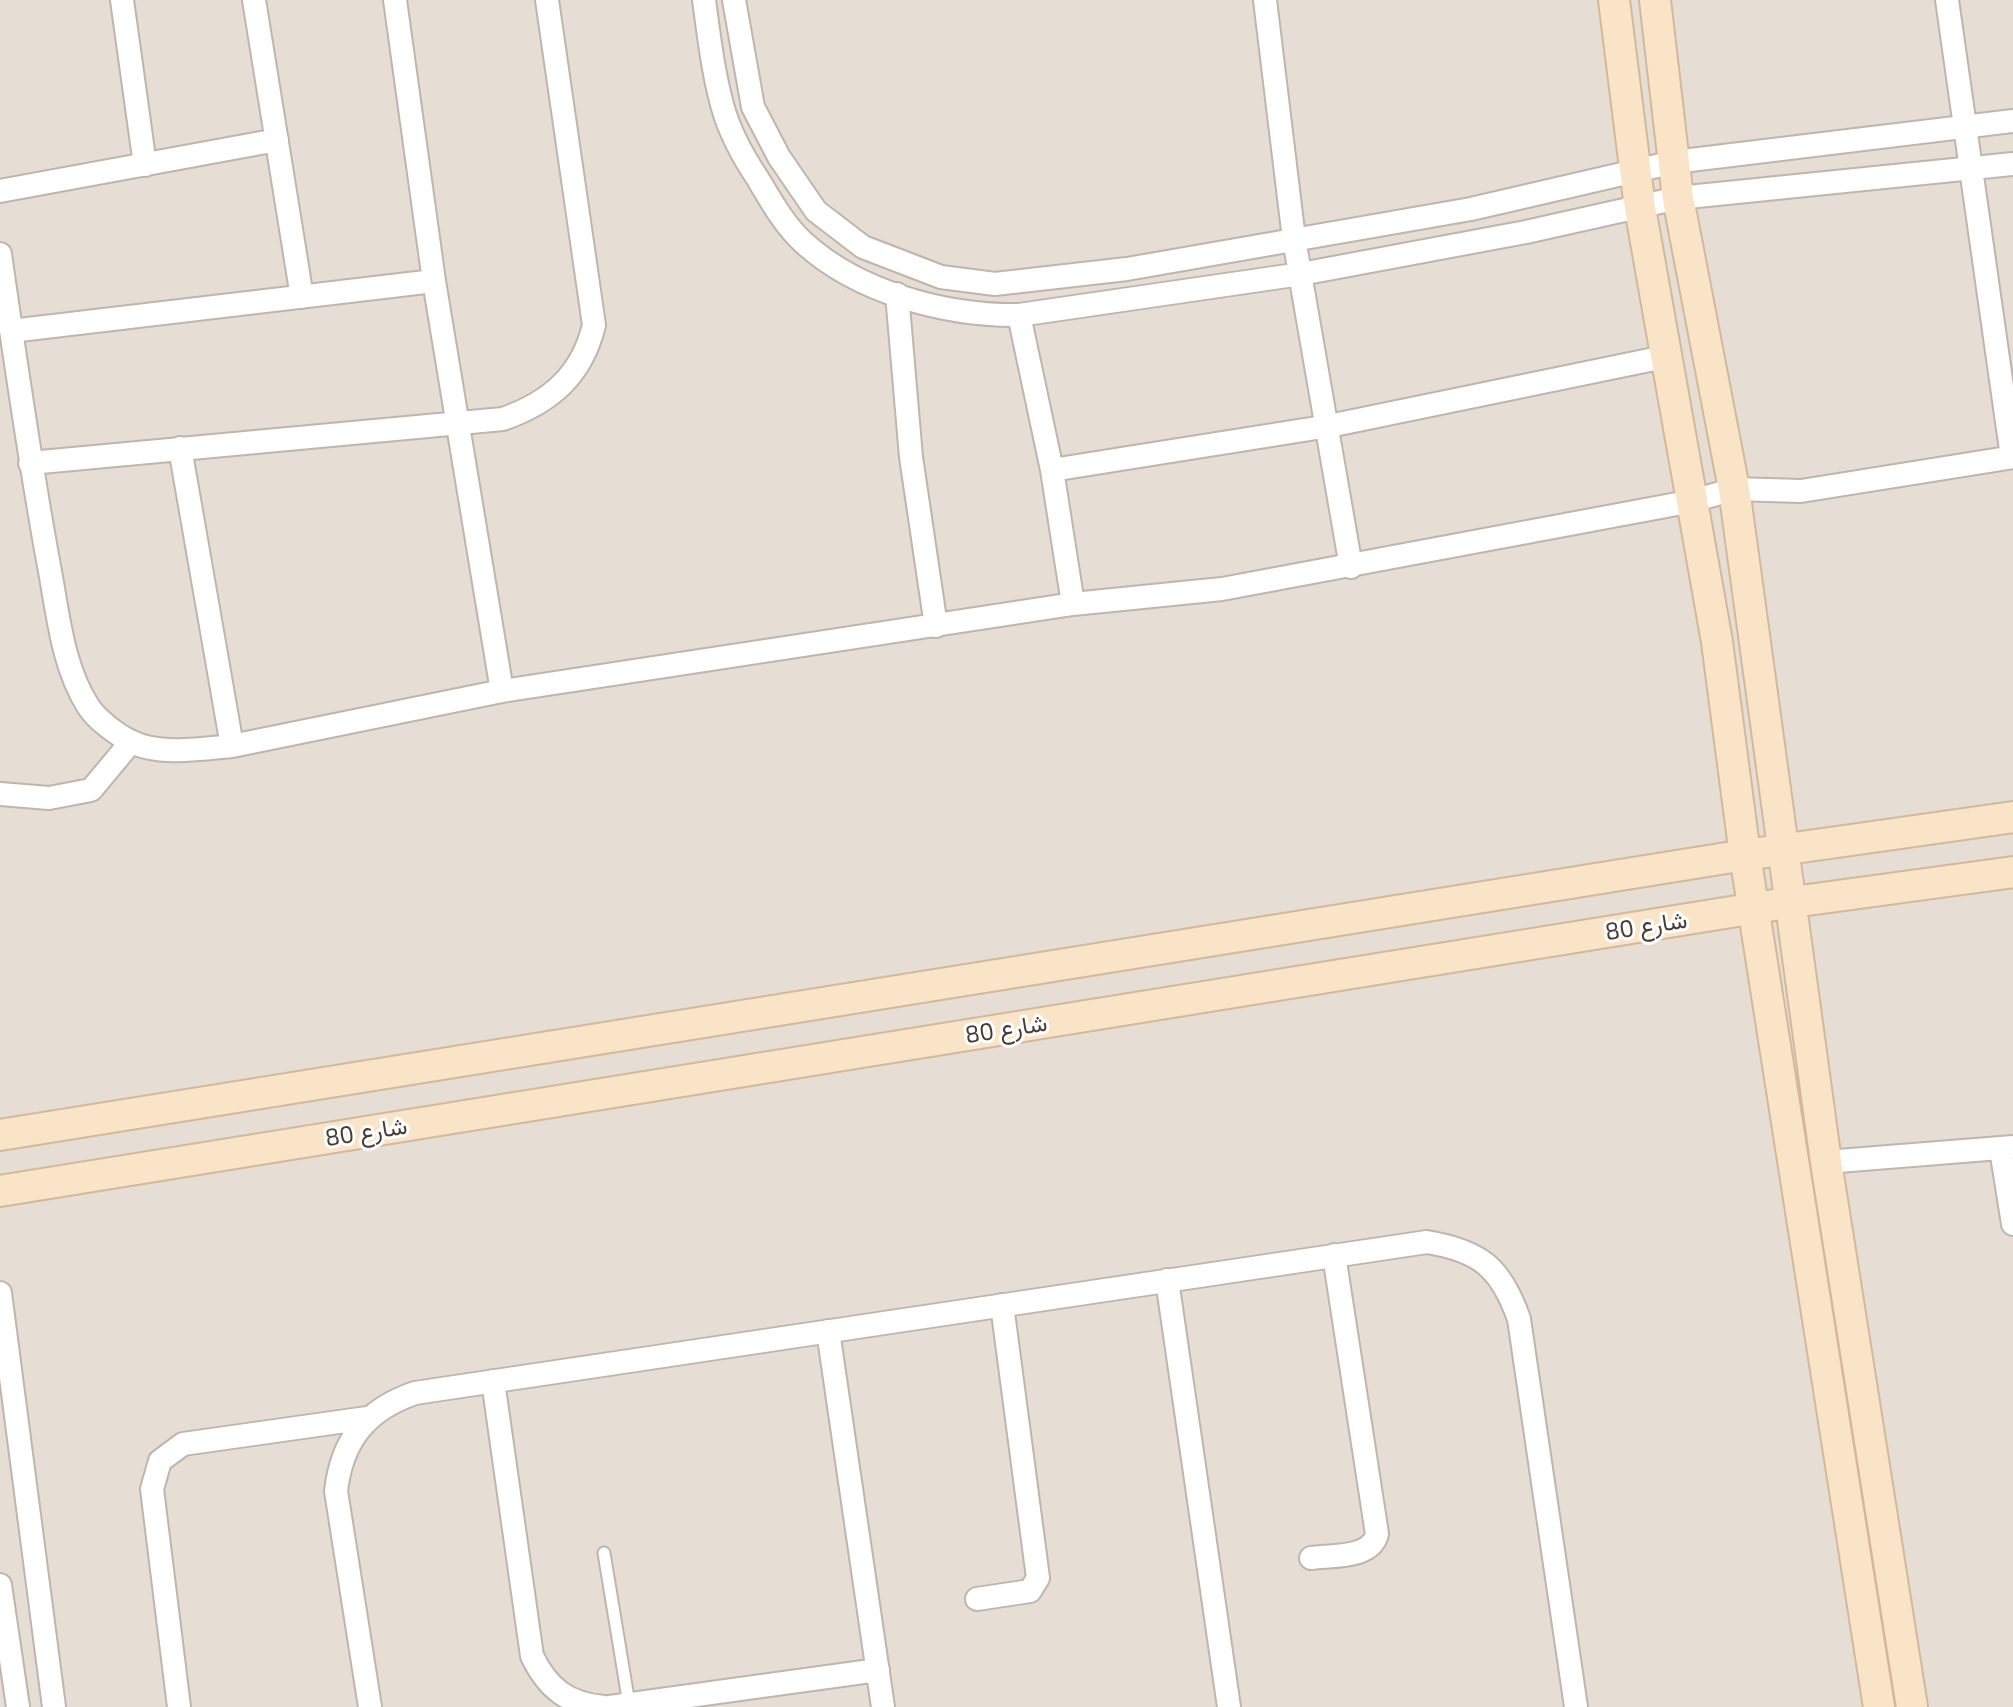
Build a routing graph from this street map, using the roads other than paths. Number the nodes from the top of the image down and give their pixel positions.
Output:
1 (122, 0) edge
2 (254, 0) edge
3 (395, 0) edge
4 (547, 0) edge
5 (704, 0) edge
6 (734, 0) edge
7 (1265, 0) edge
8 (1614, 0) edge
9 (1655, 0) edge
10 (1947, 0) edge
11 (2013, 121) edge
12 (1964, 129) junction
13 (277, 140) junction
14 (1674, 162) junction
15 (2013, 164) edge
16 (145, 165) junction
17 (1971, 170) junction
18 (1635, 172) junction
19 (0, 191) edge
20 (1678, 198) junction
21 (1640, 208) junction
22 (1294, 239) junction
23 (0, 254) edge
24 (1301, 274) junction
25 (434, 281) junction
26 (897, 294) junction
27 (302, 297) junction
28 (1019, 315) junction
29 (11, 331) junction
30 (1664, 357) junction
31 (460, 423) junction
32 (1329, 426) junction
33 (180, 448) junction
34 (2012, 457) edge
35 (30, 463) junction
36 (1052, 470) junction
37 (1734, 489) junction
38 (1693, 501) junction
39 (1351, 567) junction
40 (1073, 604) junction
41 (936, 626) junction
42 (502, 691) junction
43 (131, 742) junction
44 (232, 746) junction
45 (0, 794) edge
46 (2013, 817) edge
47 (1783, 851) junction
48 (1745, 855) junction
49 (2013, 872) edge
50 (1793, 902) junction
51 (1755, 908) junction
52 (0, 1135) edge
53 (2007, 1148) edge
54 (1826, 1162) junction
55 (0, 1191) edge
56 (2013, 1224) edge
57 (1334, 1255) junction
58 (1167, 1280) junction
59 (0, 1293) edge
60 (1002, 1305) junction
61 (828, 1331) junction
62 (493, 1381) junction
63 (367, 1418) junction
64 (604, 1553) dead end
65 (1311, 1558) dead end
66 (0, 1585) edge
67 (977, 1599) dead end
68 (878, 1670) junction
69 (615, 1706) edge
70 (18, 1707) edge
71 (54, 1707) edge
72 (179, 1707) edge
73 (370, 1707) edge
74 (883, 1707) edge
75 (1229, 1707) edge
76 (1576, 1707) edge
77 (1879, 1707) edge
78 (1912, 1707) edge

1 - 16 street
2 - 13 street
3 - 25 street
4 - 31 street
5 - 26 street
6 - 22 street
7 - 22 street
8 - 18 street
9 - 14 street
10 - 12 street
11 - 12 street
12 - 14 street
12 - 17 street
13 - 16 street
13 - 27 street
14 - 18 street
14 - 20 street
15 - 17 street
16 - 19 street
17 - 20 street
17 - 34 street
18 - 21 street
18 - 22 street
20 - 21 street
20 - 37 street
21 - 24 street
21 - 30 street
22 - 24 street
23 - 29 street
24 - 28 street
24 - 32 street
25 - 27 street
25 - 31 street
26 - 28 street
26 - 41 street
27 - 29 street
28 - 36 street
29 - 35 street
30 - 32 street
30 - 38 street
31 - 33 street
31 - 42 street
32 - 36 street
32 - 39 street
33 - 35 street
33 - 44 street
34 - 37 street
35 - 43 street
36 - 40 street
37 - 38 street
37 - 47 street
38 - 39 street
38 - 48 street
39 - 40 street
40 - 41 street
41 - 42 street
42 - 44 street
43 - 44 street
43 - 45 street
46 - 47 street
47 - 48 street
47 - 50 street
48 - 51 street
48 - 52 street
49 - 50 street, شارع 80
50 - 51 street, شارع 80
50 - 54 street
51 - 55 street, شارع 80
51 - 77 street
53 - 54 street
53 - 56 street
54 - 78 street
57 - 58 street
57 - 65 street
57 - 76 street
58 - 60 street
58 - 75 street
59 - 71 street
60 - 61 street
60 - 67 street
61 - 62 street
61 - 68 street
62 - 63 street
62 - 69 street
63 - 72 street
63 - 73 street
64 - 69 lane
66 - 70 street
68 - 69 street
68 - 74 street

